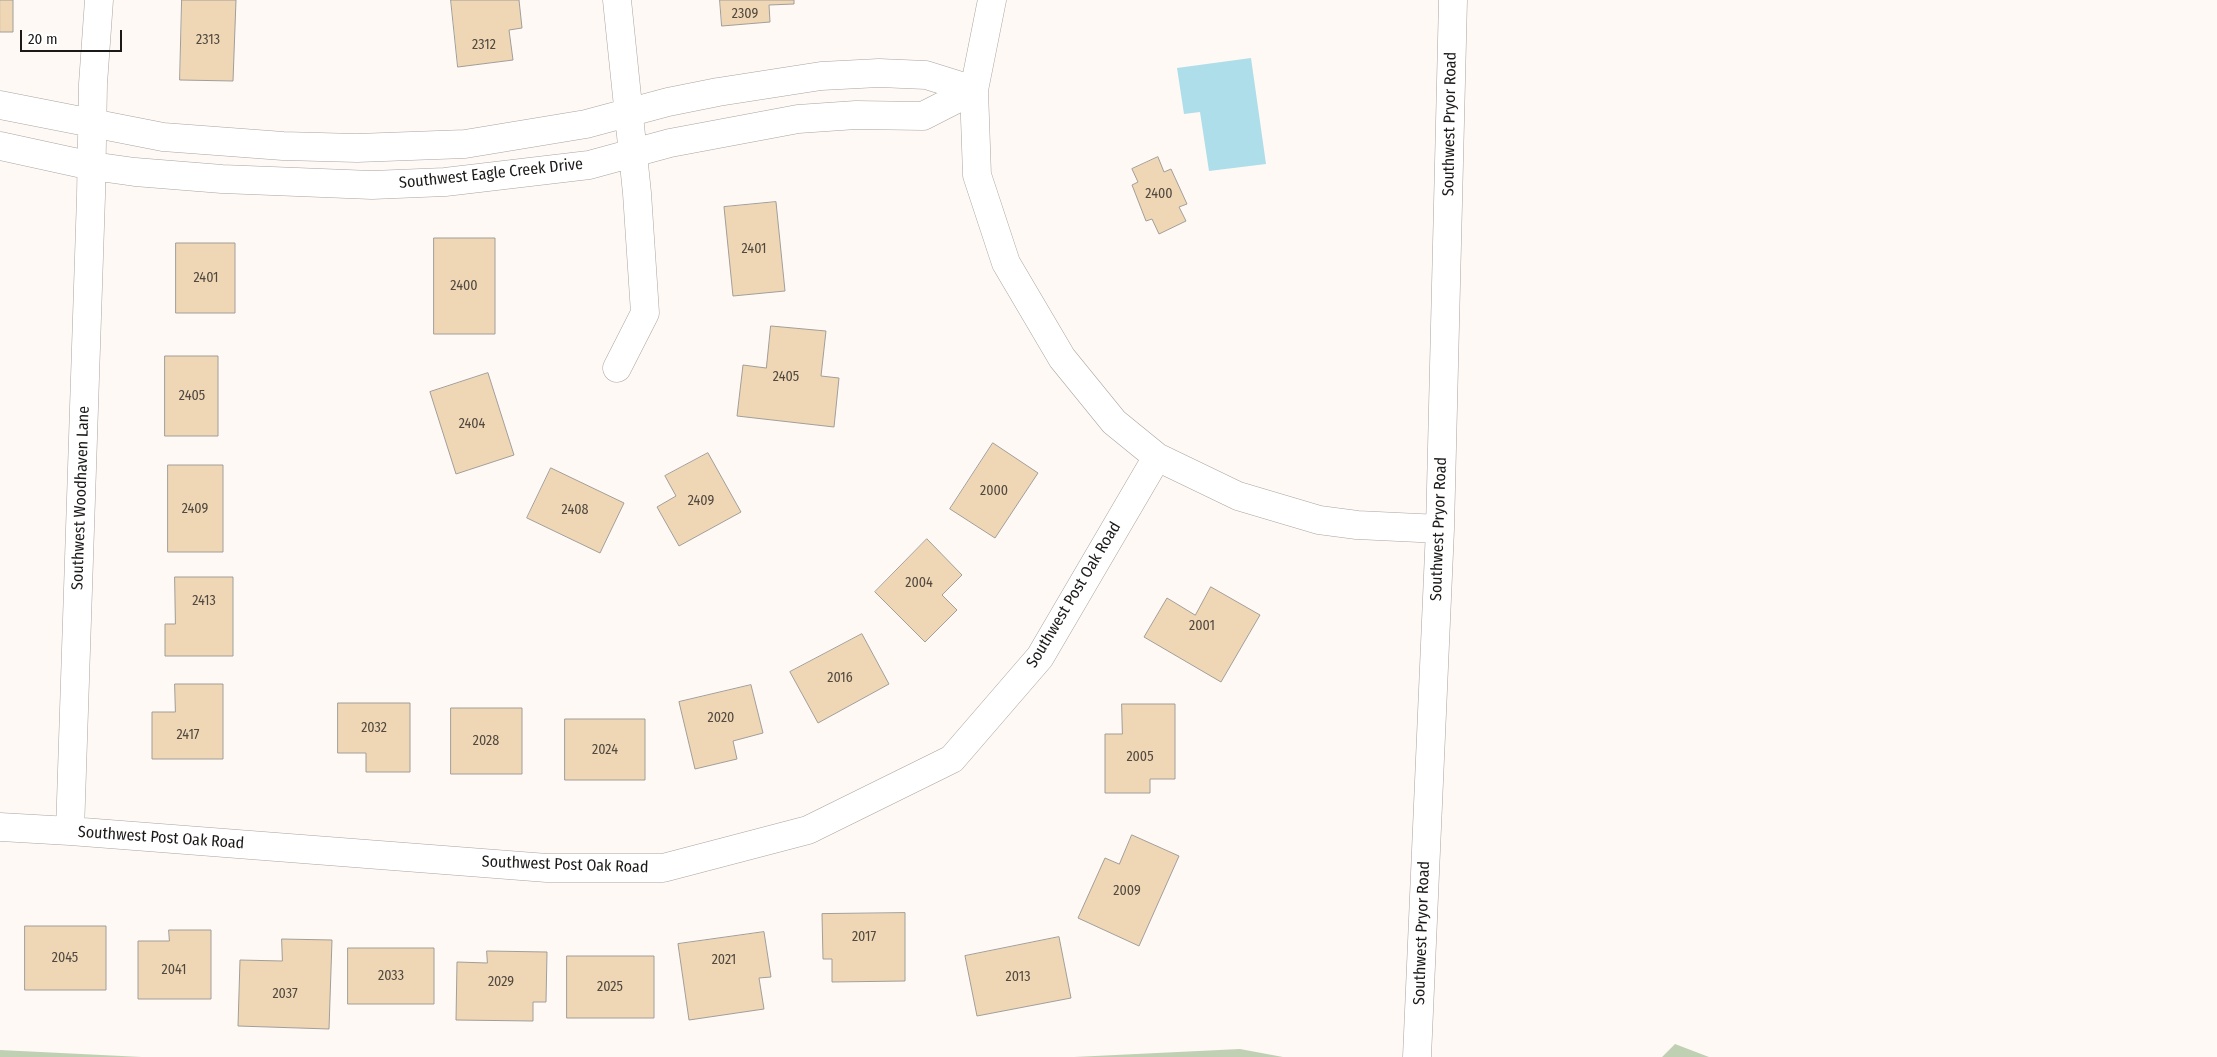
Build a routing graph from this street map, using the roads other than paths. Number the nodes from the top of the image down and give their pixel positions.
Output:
1 (99, 0) edge
2 (616, 0) edge
3 (992, 0) edge
4 (1454, 0) edge
5 (974, 90) junction
6 (0, 105) edge
7 (628, 112) junction
8 (92, 124) junction
9 (0, 146) edge
10 (633, 153) junction
11 (92, 166) junction
12 (617, 368) dead end
13 (1157, 457) junction
14 (1440, 529) junction
15 (0, 828) edge
16 (70, 831) junction
17 (1417, 1057) edge

1 - 8 street, Southwest Woodhaven Lane
2 - 7 street
3 - 5 street
4 - 14 street, Southwest Pryor Road
5 - 7 street, Southwest Eagle Creek Drive
5 - 10 street, Southwest Eagle Creek Drive
5 - 13 street
6 - 8 street, Southwest Eagle Creek Drive
7 - 8 street, Southwest Eagle Creek Drive
7 - 10 street
8 - 11 street, Southwest Woodhaven Lane
9 - 11 street, Southwest Eagle Creek Drive
10 - 11 street, Southwest Eagle Creek Drive
10 - 12 street
11 - 16 street, Southwest Woodhaven Lane
13 - 14 street
13 - 16 street, Southwest Post Oak Road
14 - 17 street, Southwest Pryor Road
15 - 16 street, Southwest Post Oak Road

